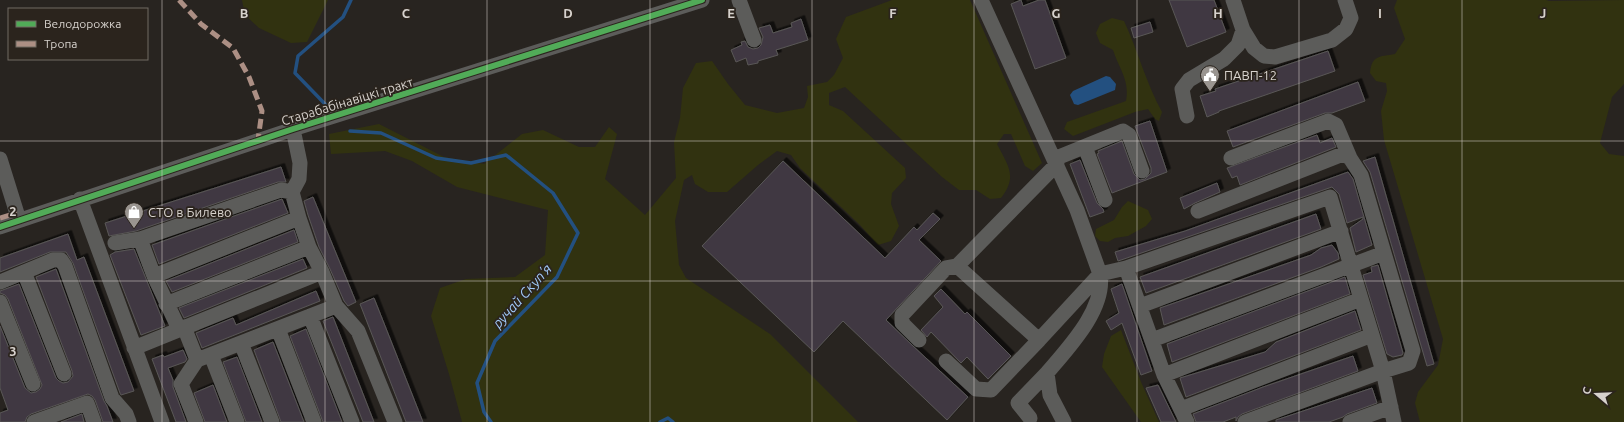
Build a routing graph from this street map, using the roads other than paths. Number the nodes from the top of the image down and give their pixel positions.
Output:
1 (702, 0) edge
2 (739, 0) edge
3 (981, 0) edge
4 (1233, 0) edge
5 (1346, 0) edge
6 (1243, 30) junction
7 (754, 40) dead end
8 (1187, 116) dead end
9 (293, 129) junction
10 (1085, 147) junction
11 (1231, 158) dead end
12 (1350, 158) junction
13 (0, 159) edge
14 (1055, 161) junction
15 (1142, 171) dead end
16 (292, 192) junction
17 (80, 199) junction
18 (1106, 200) dead end
19 (1198, 211) dead end
20 (299, 218) junction
21 (19, 220) junction
22 (0, 227) edge
23 (1340, 231) junction
24 (140, 239) junction
25 (115, 243) dead end
26 (310, 247) junction
27 (1384, 253) junction
28 (1351, 265) junction
29 (957, 266) junction
30 (1126, 268) junction
31 (24, 272) junction
32 (322, 272) junction
33 (1100, 274) junction
34 (154, 276) junction
35 (0, 282) edge
36 (1361, 299) junction
37 (0, 302) edge
38 (166, 304) junction
39 (336, 306) junction
40 (1140, 306) junction
41 (310, 316) junction
42 (181, 328) junction
43 (278, 329) junction
44 (1372, 335) junction
45 (919, 340) dead end
46 (1039, 340) junction
47 (1152, 340) junction
48 (241, 343) junction
49 (134, 348) junction
50 (204, 358) junction
51 (946, 361) dead end
52 (1383, 371) junction
53 (1048, 373) junction
54 (64, 374) dead end
55 (1164, 375) junction
56 (32, 384) dead end
57 (1184, 415) edge
58 (1392, 415) edge
59 (1030, 418) dead end
60 (34, 422) edge
61 (94, 422) edge
62 (129, 422) edge
63 (162, 422) edge
64 (196, 422) edge
65 (237, 422) edge
66 (272, 422) edge
67 (314, 422) edge
68 (352, 422) edge
69 (395, 422) edge
70 (1064, 422) edge
71 (1246, 422) edge
72 (1350, 422) edge

1 - 9 street, Старабабінавіцкі тракт
2 - 7 street
3 - 14 street
4 - 6 street
5 - 6 street
6 - 8 street
9 - 16 street
9 - 17 street, Старабабінавіцкі тракт
10 - 14 street
10 - 15 street
10 - 18 street
11 - 12 street
12 - 19 street
12 - 27 street
13 - 21 street
14 - 29 street
14 - 33 street
16 - 20 street
16 - 24 street
17 - 21 street, Старабабінавіцкі тракт
17 - 49 street
20 - 26 street
20 - 34 street
21 - 22 street, Старабабінавіцкі тракт
23 - 28 street
23 - 30 street
23 - 40 street
24 - 25 street
24 - 34 street
26 - 32 street
26 - 38 street
27 - 28 street
27 - 52 street
28 - 36 street
28 - 47 street
29 - 45 street
29 - 46 street
30 - 33 street
30 - 40 street
31 - 35 street
31 - 54 street
31 - 62 street
32 - 39 street
32 - 42 street
33 - 46 street
33 - 53 street
34 - 38 street
36 - 44 street
36 - 55 street
37 - 56 street
38 - 42 street
39 - 41 street
39 - 69 street
40 - 47 street
41 - 43 street
41 - 68 street
42 - 49 street
42 - 50 street
43 - 48 street
43 - 67 street
44 - 52 street
44 - 57 street
46 - 51 street
47 - 55 street
48 - 50 street
48 - 66 street
49 - 63 street
50 - 64 street
50 - 65 street
52 - 58 street
52 - 71 street
53 - 59 street
53 - 70 street
55 - 57 street
58 - 72 street
60 - 61 street

